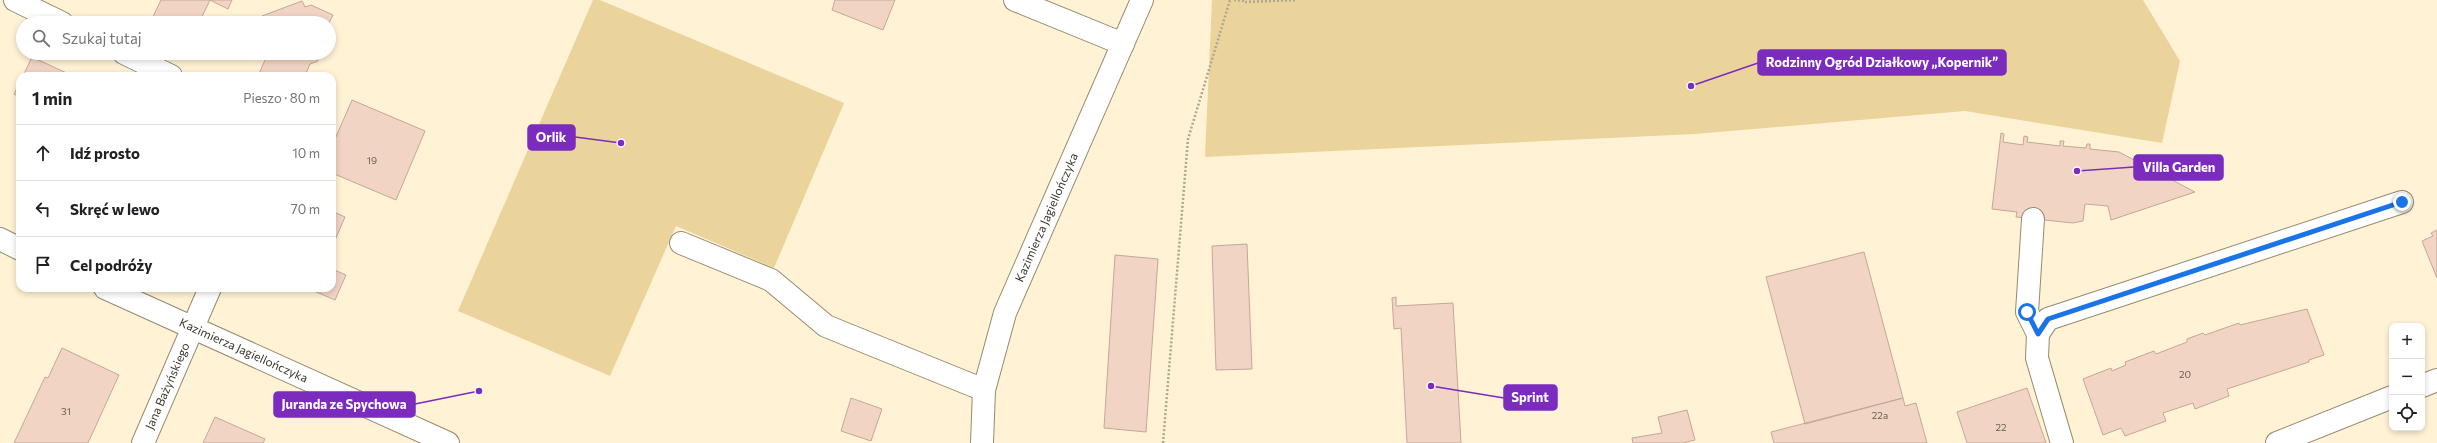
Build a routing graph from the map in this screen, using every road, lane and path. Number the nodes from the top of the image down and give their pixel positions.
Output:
1 (15, 0) edge
2 (1015, 0) edge
3 (1142, 0) edge
4 (1230, 0) edge
5 (1234, 0) edge
6 (1297, 0) edge
7 (1245, 1) edge
8 (48, 16) edge
9 (1123, 44) junction
10 (138, 60) edge
11 (163, 72) edge
12 (2402, 202) dead end
13 (2033, 219) dead end
14 (0, 239) edge
15 (682, 243) dead end
16 (16, 247) edge
17 (114, 292) edge
18 (208, 292) edge
19 (193, 329) junction
20 (2038, 334) junction
21 (2437, 380) edge
22 (2425, 385) edge
23 (984, 390) junction
24 (2389, 398) edge
25 (143, 443) edge
26 (448, 443) edge
27 (982, 443) edge
28 (1163, 443) edge
29 (2062, 443) edge
30 (2277, 443) edge

1 - 8 street
2 - 9 street
3 - 9 street, Kazimierza Jagiellończyka
4 - 28 path
5 - 7 path
6 - 7 path
9 - 23 street, Kazimierza Jagiellończyka
10 - 11 street
12 - 20 street
13 - 20 street
14 - 16 street
15 - 23 street
17 - 19 street, Kazimierza Jagiellończyka
18 - 19 street, Jana Bażyńskiego
19 - 25 street, Jana Bażyńskiego
19 - 26 street, Kazimierza Jagiellończyka
20 - 29 street
21 - 22 street
23 - 27 street, Kazimierza Jagiellończyka
24 - 30 street

